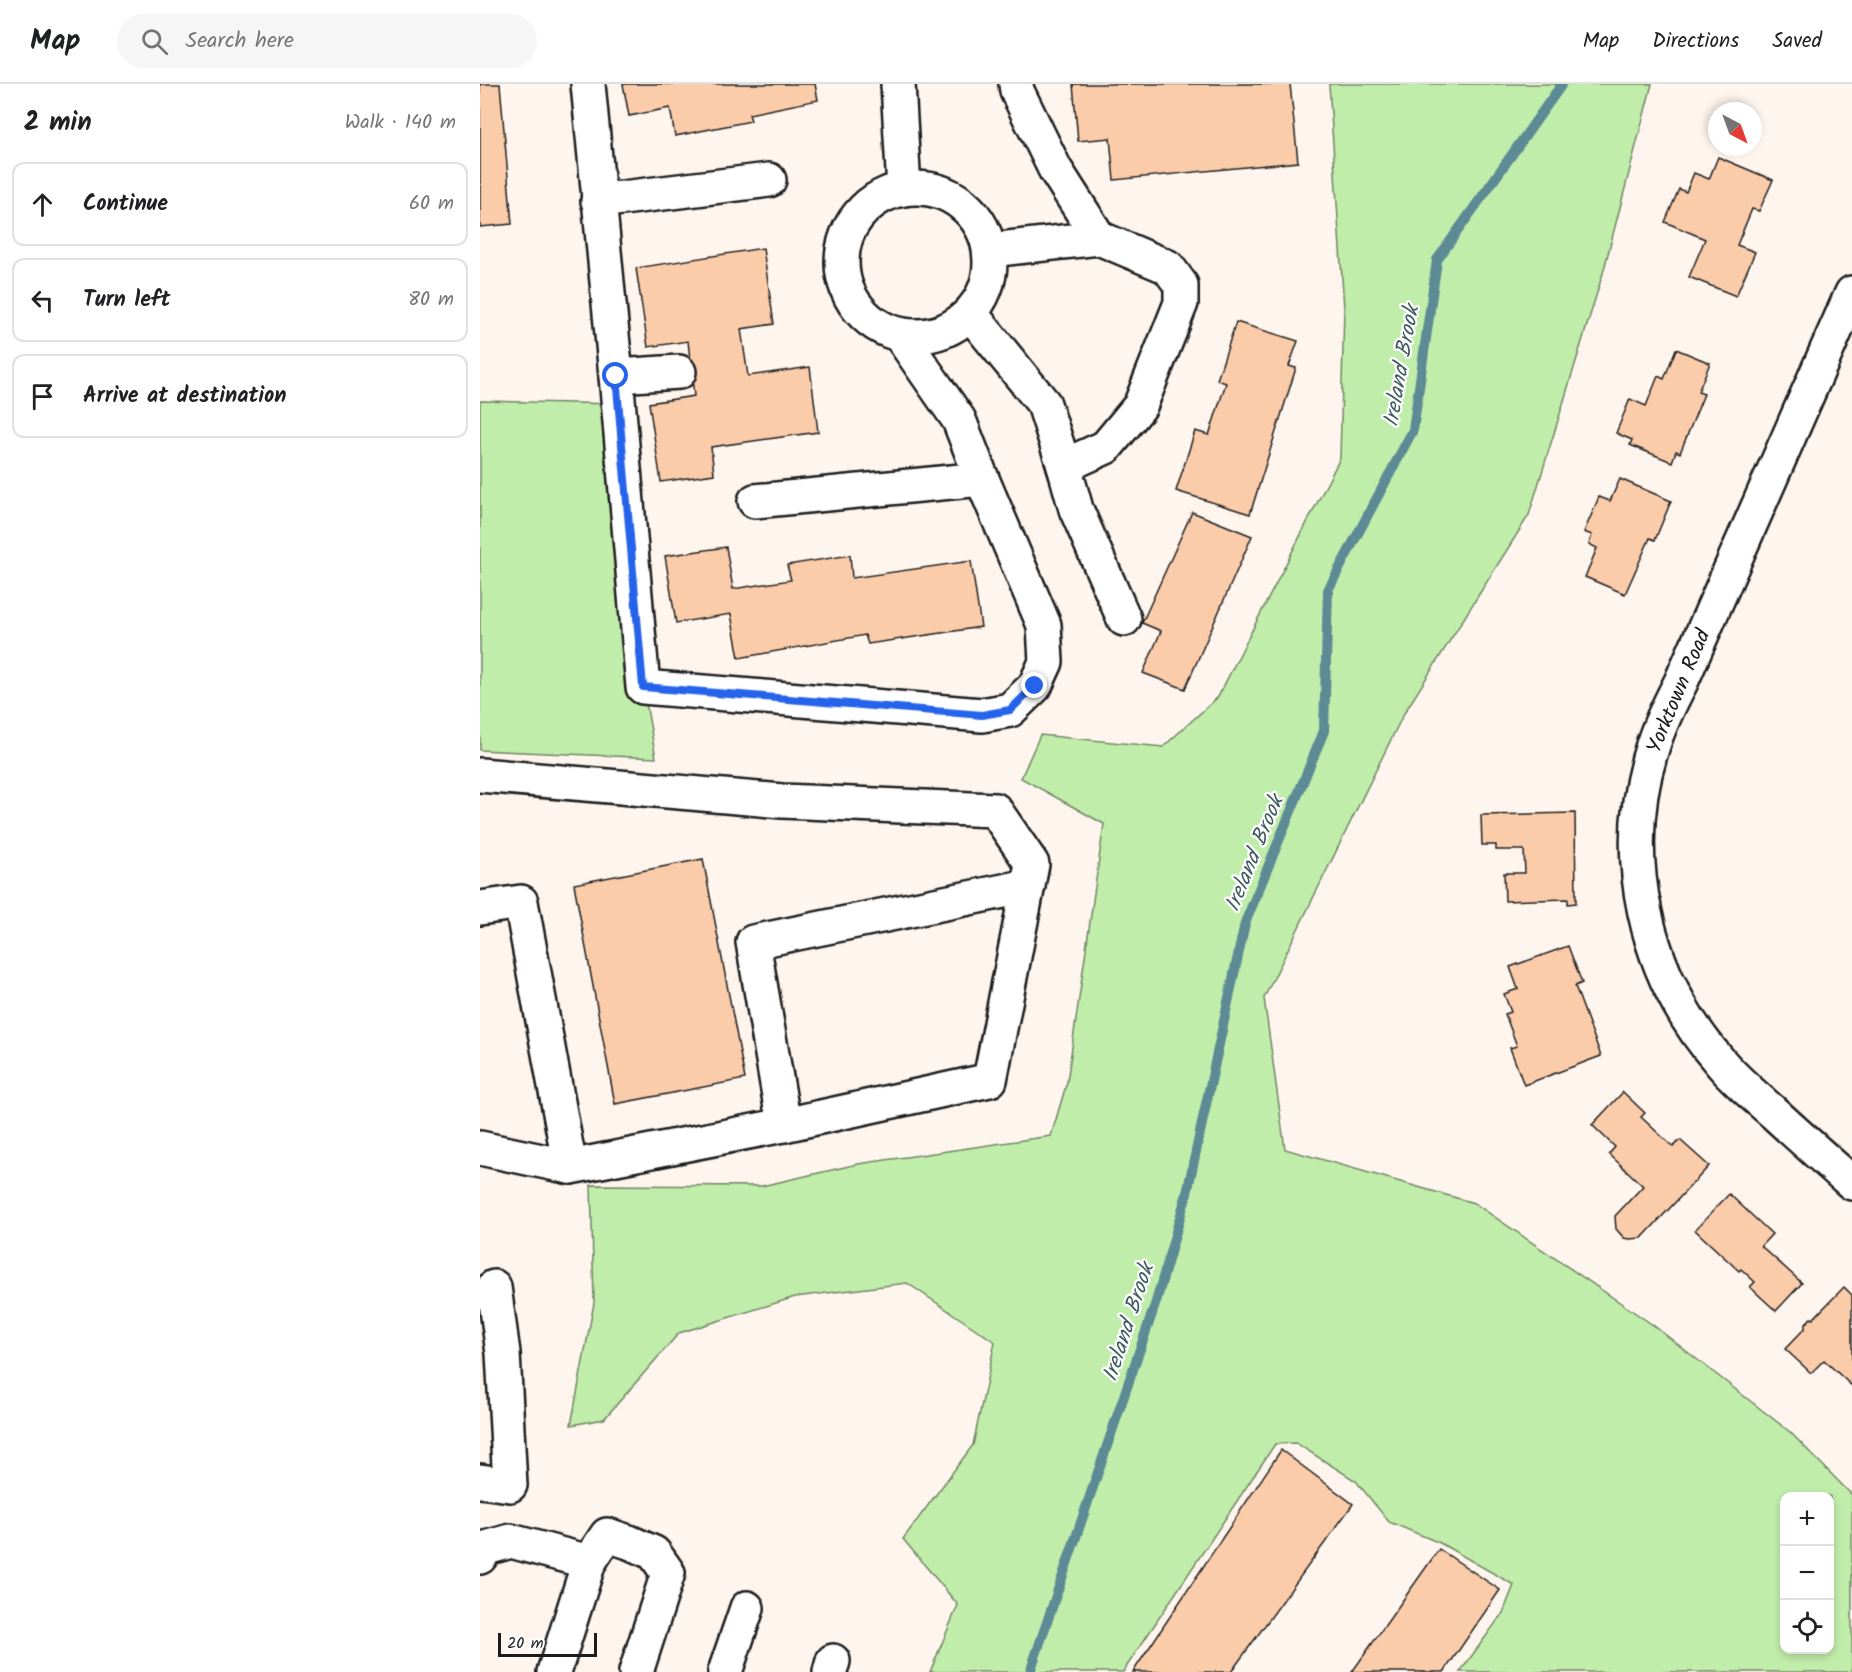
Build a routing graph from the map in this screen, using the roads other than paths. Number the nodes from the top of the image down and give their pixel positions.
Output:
1 (588, 84) edge
2 (898, 84) edge
3 (1016, 84) edge
4 (769, 180) dead end
5 (904, 189) junction
6 (598, 201) junction
7 (1099, 238) junction
8 (990, 250) junction
9 (1852, 293) edge
10 (970, 313) junction
11 (900, 335) junction
12 (679, 372) dead end
13 (616, 376) junction
14 (1064, 466) junction
15 (982, 479) junction
16 (755, 501) dead end
17 (1124, 619) dead end
18 (480, 775) edge
19 (1028, 886) junction
20 (480, 908) edge
21 (784, 1125) junction
22 (480, 1148) edge
23 (570, 1167) junction
24 (1852, 1183) edge
25 (494, 1287) dead end
26 (480, 1481) edge
27 (480, 1556) edge
28 (589, 1562) junction
29 (747, 1608) dead end
30 (554, 1672) edge
31 (636, 1672) edge
32 (725, 1672) edge

1 - 6 street
2 - 5 street
3 - 7 street
4 - 6 street
5 - 8 street
5 - 11 street
6 - 13 street
7 - 8 street
7 - 14 street
8 - 10 street
9 - 24 street, Yorktown Road
10 - 11 street
10 - 14 street
11 - 15 street
12 - 13 street
13 - 15 street
14 - 17 street
15 - 16 street
18 - 19 street
19 - 21 street
19 - 21 street
20 - 23 street
21 - 23 street
22 - 23 street
25 - 26 street
27 - 28 street
28 - 30 street
28 - 31 street
29 - 32 street

